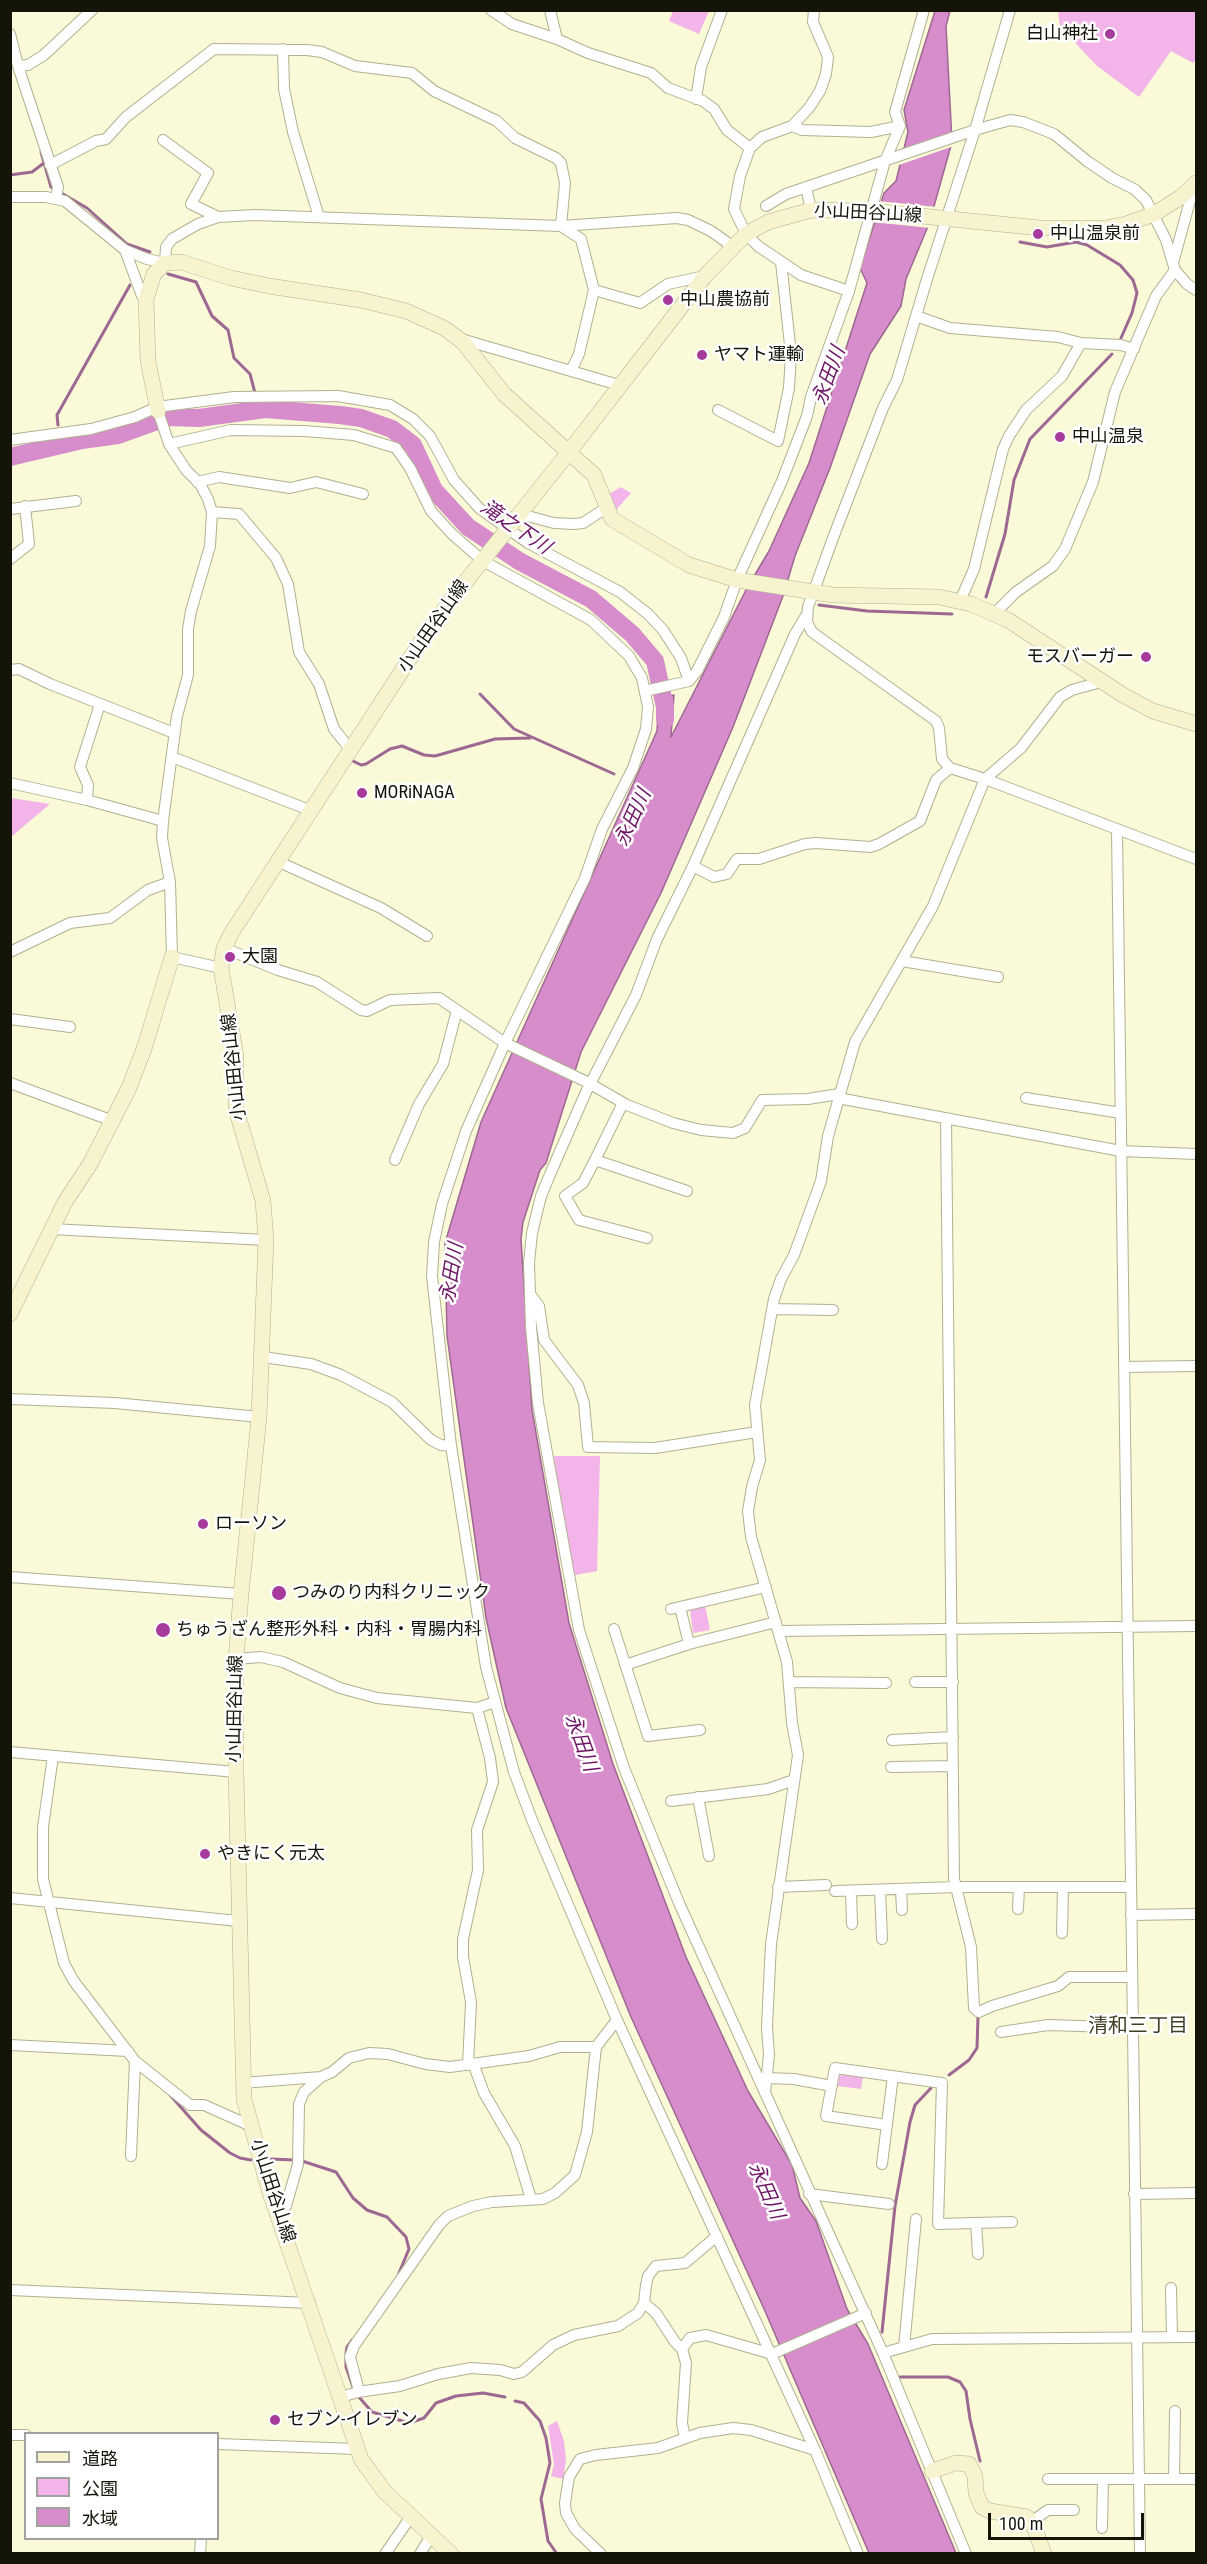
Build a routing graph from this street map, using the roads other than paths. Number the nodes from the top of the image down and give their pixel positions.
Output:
1 (92, 10) edge
2 (491, 10) edge
3 (550, 10) edge
4 (722, 10) edge
5 (814, 10) edge
6 (924, 10) edge
7 (1010, 10) edge
8 (10, 34) edge
9 (557, 39) junction
10 (283, 49) junction
11 (18, 66) junction
12 (696, 99) junction
13 (792, 126) junction
14 (900, 126) junction
15 (975, 130) junction
16 (163, 140) dead end
17 (750, 148) junction
18 (885, 161) junction
19 (50, 165) junction
20 (1195, 185) edge
21 (806, 187) junction
22 (57, 193) junction
23 (10, 197) edge
24 (766, 206) dead end
25 (811, 210) junction
26 (872, 212) junction
27 (1154, 214) junction
28 (218, 217) junction
29 (319, 217) junction
30 (949, 218) junction
31 (561, 226) junction
32 (746, 234) junction
33 (732, 246) junction
34 (125, 250) junction
35 (780, 262) junction
36 (165, 263) junction
37 (1174, 266) junction
38 (705, 276) junction
39 (594, 290) junction
40 (1197, 290) edge
41 (849, 291) junction
42 (146, 299) junction
43 (916, 316) junction
44 (458, 338) junction
45 (1081, 343) junction
46 (1134, 349) junction
47 (571, 371) junction
48 (619, 385) junction
49 (158, 409) junction
50 (718, 410) dead end
51 (10, 440) edge
52 (168, 441) junction
53 (569, 452) junction
54 (198, 482) junction
55 (363, 494) dead end
56 (76, 501) dead end
57 (25, 506) junction
58 (606, 508) junction
59 (10, 509) edge
60 (212, 512) junction
61 (520, 514) junction
62 (506, 532) junction
63 (10, 559) edge
64 (484, 559) junction
65 (737, 580) junction
66 (812, 591) junction
67 (960, 601) junction
68 (995, 613) junction
69 (807, 614) junction
70 (10, 670) edge
71 (689, 681) junction
72 (1101, 682) junction
73 (645, 691) junction
74 (100, 704) junction
75 (1197, 724) edge
76 (174, 733) junction
77 (351, 750) junction
78 (172, 757) junction
79 (951, 768) junction
80 (986, 779) junction
81 (10, 783) edge
82 (87, 800) junction
83 (312, 811) junction
84 (163, 821) junction
85 (1117, 830) junction
86 (1197, 860) edge
87 (279, 862) junction
88 (693, 866) junction
89 (170, 882) junction
90 (427, 936) dead end
91 (224, 948) junction
92 (10, 952) edge
93 (172, 957) junction
94 (902, 961) junction
95 (221, 968) junction
96 (998, 977) dead end
97 (457, 1010) junction
98 (10, 1019) edge
99 (70, 1027) dead end
100 (505, 1043) junction
101 (10, 1083) edge
102 (589, 1083) junction
103 (839, 1096) junction
104 (1026, 1098) dead end
105 (623, 1103) junction
106 (1121, 1113) junction
107 (946, 1118) junction
108 (113, 1121) junction
109 (1121, 1151) junction
110 (1197, 1154) edge
111 (395, 1160) dead end
112 (595, 1160) junction
113 (687, 1191) dead end
114 (51, 1229) junction
115 (647, 1238) dead end
116 (266, 1240) junction
117 (530, 1294) junction
118 (773, 1309) junction
119 (833, 1310) dead end
120 (10, 1314) edge
121 (263, 1357) junction
122 (1197, 1366) edge
123 (1124, 1367) junction
124 (10, 1399) edge
125 (260, 1417) junction
126 (757, 1432) junction
127 (451, 1446) junction
128 (10, 1577) edge
129 (766, 1587) junction
130 (241, 1594) junction
131 (777, 1626) junction
132 (1127, 1626) junction
133 (1197, 1626) edge
134 (952, 1628) junction
135 (614, 1629) dead end
136 (689, 1644) junction
137 (236, 1659) junction
138 (625, 1665) junction
139 (790, 1682) junction
140 (915, 1682) dead end
141 (953, 1682) junction
142 (886, 1683) dead end
143 (495, 1702) junction
144 (477, 1708) junction
145 (700, 1730) dead end
146 (953, 1737) junction
147 (892, 1740) dead end
148 (10, 1752) edge
149 (53, 1756) junction
150 (953, 1766) junction
151 (891, 1767) dead end
152 (236, 1772) junction
153 (794, 1780) junction
154 (698, 1797) junction
155 (671, 1801) dead end
156 (709, 1856) dead end
157 (778, 1887) junction
158 (957, 1887) junction
159 (1019, 1887) junction
160 (1063, 1887) junction
161 (1130, 1887) junction
162 (902, 1889) junction
163 (880, 1890) junction
164 (851, 1891) junction
165 (10, 1898) edge
166 (47, 1901) junction
167 (1018, 1909) dead end
168 (902, 1910) dead end
169 (1197, 1914) edge
170 (1131, 1915) junction
171 (238, 1921) junction
172 (852, 1924) dead end
173 (1062, 1933) dead end
174 (882, 1939) dead end
175 (1131, 1977) junction
176 (617, 2020) junction
177 (1132, 2022) junction
178 (1001, 2032) dead end
179 (10, 2045) edge
180 (596, 2047) junction
181 (128, 2051) junction
182 (135, 2061) junction
183 (470, 2064) junction
184 (893, 2076) junction
185 (321, 2077) junction
186 (767, 2078) junction
187 (242, 2083) junction
188 (832, 2086) junction
189 (765, 2093) junction
190 (886, 2125) junction
191 (251, 2126) junction
192 (131, 2156) dead end
193 (882, 2164) dead end
194 (1197, 2193) edge
195 (809, 2194) junction
196 (1134, 2194) junction
197 (531, 2199) junction
198 (889, 2204) dead end
199 (279, 2213) junction
200 (916, 2219) dead end
201 (1012, 2222) dead end
202 (976, 2223) junction
203 (717, 2236) junction
204 (978, 2254) dead end
205 (1171, 2288) dead end
206 (10, 2290) edge
207 (310, 2303) junction
208 (644, 2303) junction
209 (866, 2313) junction
210 (1172, 2337) junction
211 (1197, 2337) edge
212 (1136, 2338) junction
213 (904, 2347) junction
214 (682, 2349) junction
215 (883, 2353) junction
216 (771, 2354) junction
217 (352, 2394) junction
218 (1175, 2412) dead end
219 (685, 2438) junction
220 (219, 2444) edge
221 (357, 2449) junction
222 (815, 2450) junction
223 (932, 2471) junction
224 (1048, 2479) dead end
225 (1103, 2479) junction
226 (1138, 2479) junction
227 (1174, 2479) junction
228 (1197, 2479) edge
229 (1074, 2510) dead end
230 (410, 2518) junction
231 (1030, 2522) junction
232 (1102, 2528) dead end
233 (431, 2536) junction
234 (384, 2553) edge
235 (420, 2553) edge
236 (451, 2553) edge
237 (601, 2553) edge
238 (856, 2553) edge
239 (966, 2553) edge
240 (1044, 2553) edge
241 (1140, 2553) edge

1 - 11 street
2 - 9 street
3 - 9 street
4 - 12 street
5 - 13 street
6 - 14 street
7 - 15 street
8 - 11 street
9 - 12 street
10 - 19 street
10 - 29 street
10 - 31 street
11 - 19 street
12 - 17 street
13 - 14 street
13 - 17 street
14 - 18 street
15 - 18 street
15 - 27 street
15 - 30 street
16 - 28 street
17 - 32 street
18 - 21 street
18 - 26 street
19 - 22 street
20 - 27 main road, 小山田谷山線
20 - 37 street
21 - 24 street
21 - 25 street
22 - 23 street
22 - 34 street
25 - 26 main road, 小山田谷山線
25 - 32 main road, 小山田谷山線
26 - 30 main road, 小山田谷山線
26 - 41 street
27 - 30 main road, 小山田谷山線
27 - 37 street
28 - 29 street
28 - 36 street
29 - 31 street
30 - 43 street
31 - 33 street
31 - 39 street
32 - 33 main road, 小山田谷山線
32 - 35 street
33 - 38 main road, 小山田谷山線
34 - 36 street
34 - 42 street
35 - 41 street
35 - 50 street
36 - 42 main road
36 - 44 main road
37 - 40 street
37 - 46 street
38 - 39 street
38 - 48 main road, 小山田谷山線
39 - 47 street
41 - 65 street
42 - 49 main road
43 - 45 street
43 - 66 street
44 - 47 street
44 - 53 main road
45 - 46 street
45 - 67 street
46 - 68 street
47 - 48 street
48 - 53 main road, 小山田谷山線
49 - 51 street
49 - 52 street
49 - 62 street
52 - 54 street
52 - 64 street
53 - 58 main road
53 - 61 main road, 小山田谷山線
54 - 55 street
54 - 60 street
56 - 57 street
57 - 59 street
57 - 63 street
58 - 61 street
58 - 65 main road
60 - 76 street
60 - 77 street
61 - 62 main road, 小山田谷山線
62 - 64 main road, 小山田谷山線
62 - 71 street
64 - 73 street
64 - 77 main road, 小山田谷山線
65 - 66 main road
65 - 71 street
66 - 67 main road
66 - 69 street
67 - 68 main road
68 - 72 main road
69 - 79 street
69 - 88 street
70 - 74 street
71 - 73 street
72 - 75 main road
72 - 80 street
73 - 100 street
74 - 76 street
74 - 82 street
76 - 78 street
77 - 83 main road, 小山田谷山線
78 - 83 street
78 - 84 street
79 - 80 street
79 - 88 street
80 - 85 street
80 - 94 street
81 - 82 street
82 - 84 street
83 - 87 main road, 小山田谷山線
84 - 89 street
85 - 86 street
85 - 106 street
87 - 90 street
87 - 91 main road, 小山田谷山線
88 - 102 street
89 - 92 street
89 - 93 street
91 - 95 main road, 小山田谷山線
91 - 97 street
93 - 95 street
93 - 108 main road
94 - 96 street
94 - 103 street
95 - 116 main road, 小山田谷山線
97 - 100 street
97 - 111 street
98 - 99 street
100 - 102 street
100 - 127 street
101 - 108 street
102 - 105 street
102 - 117 street
103 - 105 street
103 - 107 street
103 - 118 street
104 - 106 street
105 - 112 street
106 - 109 street
107 - 109 street
107 - 134 street
108 - 114 main road
109 - 110 street
109 - 123 street
112 - 113 street
112 - 115 street
114 - 116 street
114 - 120 main road
116 - 121 main road, 小山田谷山線
117 - 126 street
117 - 189 street
118 - 119 street
118 - 126 street
121 - 125 main road, 小山田谷山線
121 - 127 street
122 - 123 street
123 - 132 street
124 - 125 street
125 - 130 main road, 小山田谷山線
126 - 129 street
127 - 143 street
128 - 130 street
129 - 131 street
129 - 136 street
130 - 137 main road, 小山田谷山線
131 - 134 street
131 - 136 street
131 - 139 street
132 - 133 street
132 - 134 street
132 - 161 street
134 - 141 street
135 - 138 street
136 - 138 street
137 - 144 street
137 - 152 main road, 小山田谷山線
138 - 145 street
139 - 142 street
139 - 153 street
140 - 141 street
141 - 146 street
143 - 144 street
143 - 176 street
144 - 183 street
146 - 147 street
146 - 150 street
148 - 149 street
149 - 152 street
149 - 166 street
150 - 151 street
150 - 158 street
152 - 171 main road, 小山田谷山線
153 - 154 street
153 - 157 street
154 - 155 street
154 - 156 street
157 - 164 street
157 - 186 street
158 - 159 street
158 - 162 street
158 - 175 street
159 - 160 street
159 - 167 street
160 - 161 street
160 - 173 street
161 - 170 street
162 - 163 street
162 - 168 street
163 - 164 street
163 - 174 street
164 - 172 street
165 - 166 street
166 - 171 street
166 - 181 street
169 - 170 street
170 - 175 street
171 - 187 main road, 小山田谷山線
175 - 177 street
176 - 180 street
176 - 203 street
177 - 178 street
177 - 196 street
179 - 181 street
180 - 183 street
180 - 197 street
181 - 182 street
182 - 191 street
182 - 192 street
183 - 185 street
183 - 197 street
184 - 188 street
184 - 190 street
184 - 202 street
185 - 187 street
185 - 199 street
186 - 188 street
186 - 189 street
187 - 191 main road, 小山田谷山線
188 - 190 street
189 - 195 street
190 - 193 street
191 - 199 main road, 小山田谷山線
194 - 196 street
195 - 198 street
195 - 209 street
196 - 212 street
197 - 217 street
199 - 207 main road, 小山田谷山線
200 - 213 street
201 - 202 street
202 - 204 street
203 - 208 street
203 - 216 street
205 - 210 street
206 - 207 street
207 - 217 main road, 小山田谷山線
208 - 214 street
208 - 217 street
209 - 215 street
209 - 216 street
210 - 211 street
210 - 212 street
212 - 213 street
212 - 226 street
213 - 215 street
214 - 216 street
214 - 219 street
215 - 223 street
216 - 222 street
217 - 221 main road, 小山田谷山線
218 - 227 street
219 - 222 street
219 - 237 street
220 - 221 street
221 - 230 main road, 小山田谷山線
222 - 238 street
223 - 231 main road
223 - 239 street
224 - 225 street
225 - 226 street
225 - 232 street
226 - 227 street
226 - 241 street
227 - 228 street
229 - 231 street
230 - 233 main road, 小山田谷山線
230 - 234 street
231 - 240 main road
233 - 235 street
233 - 236 main road, 小山田谷山線

